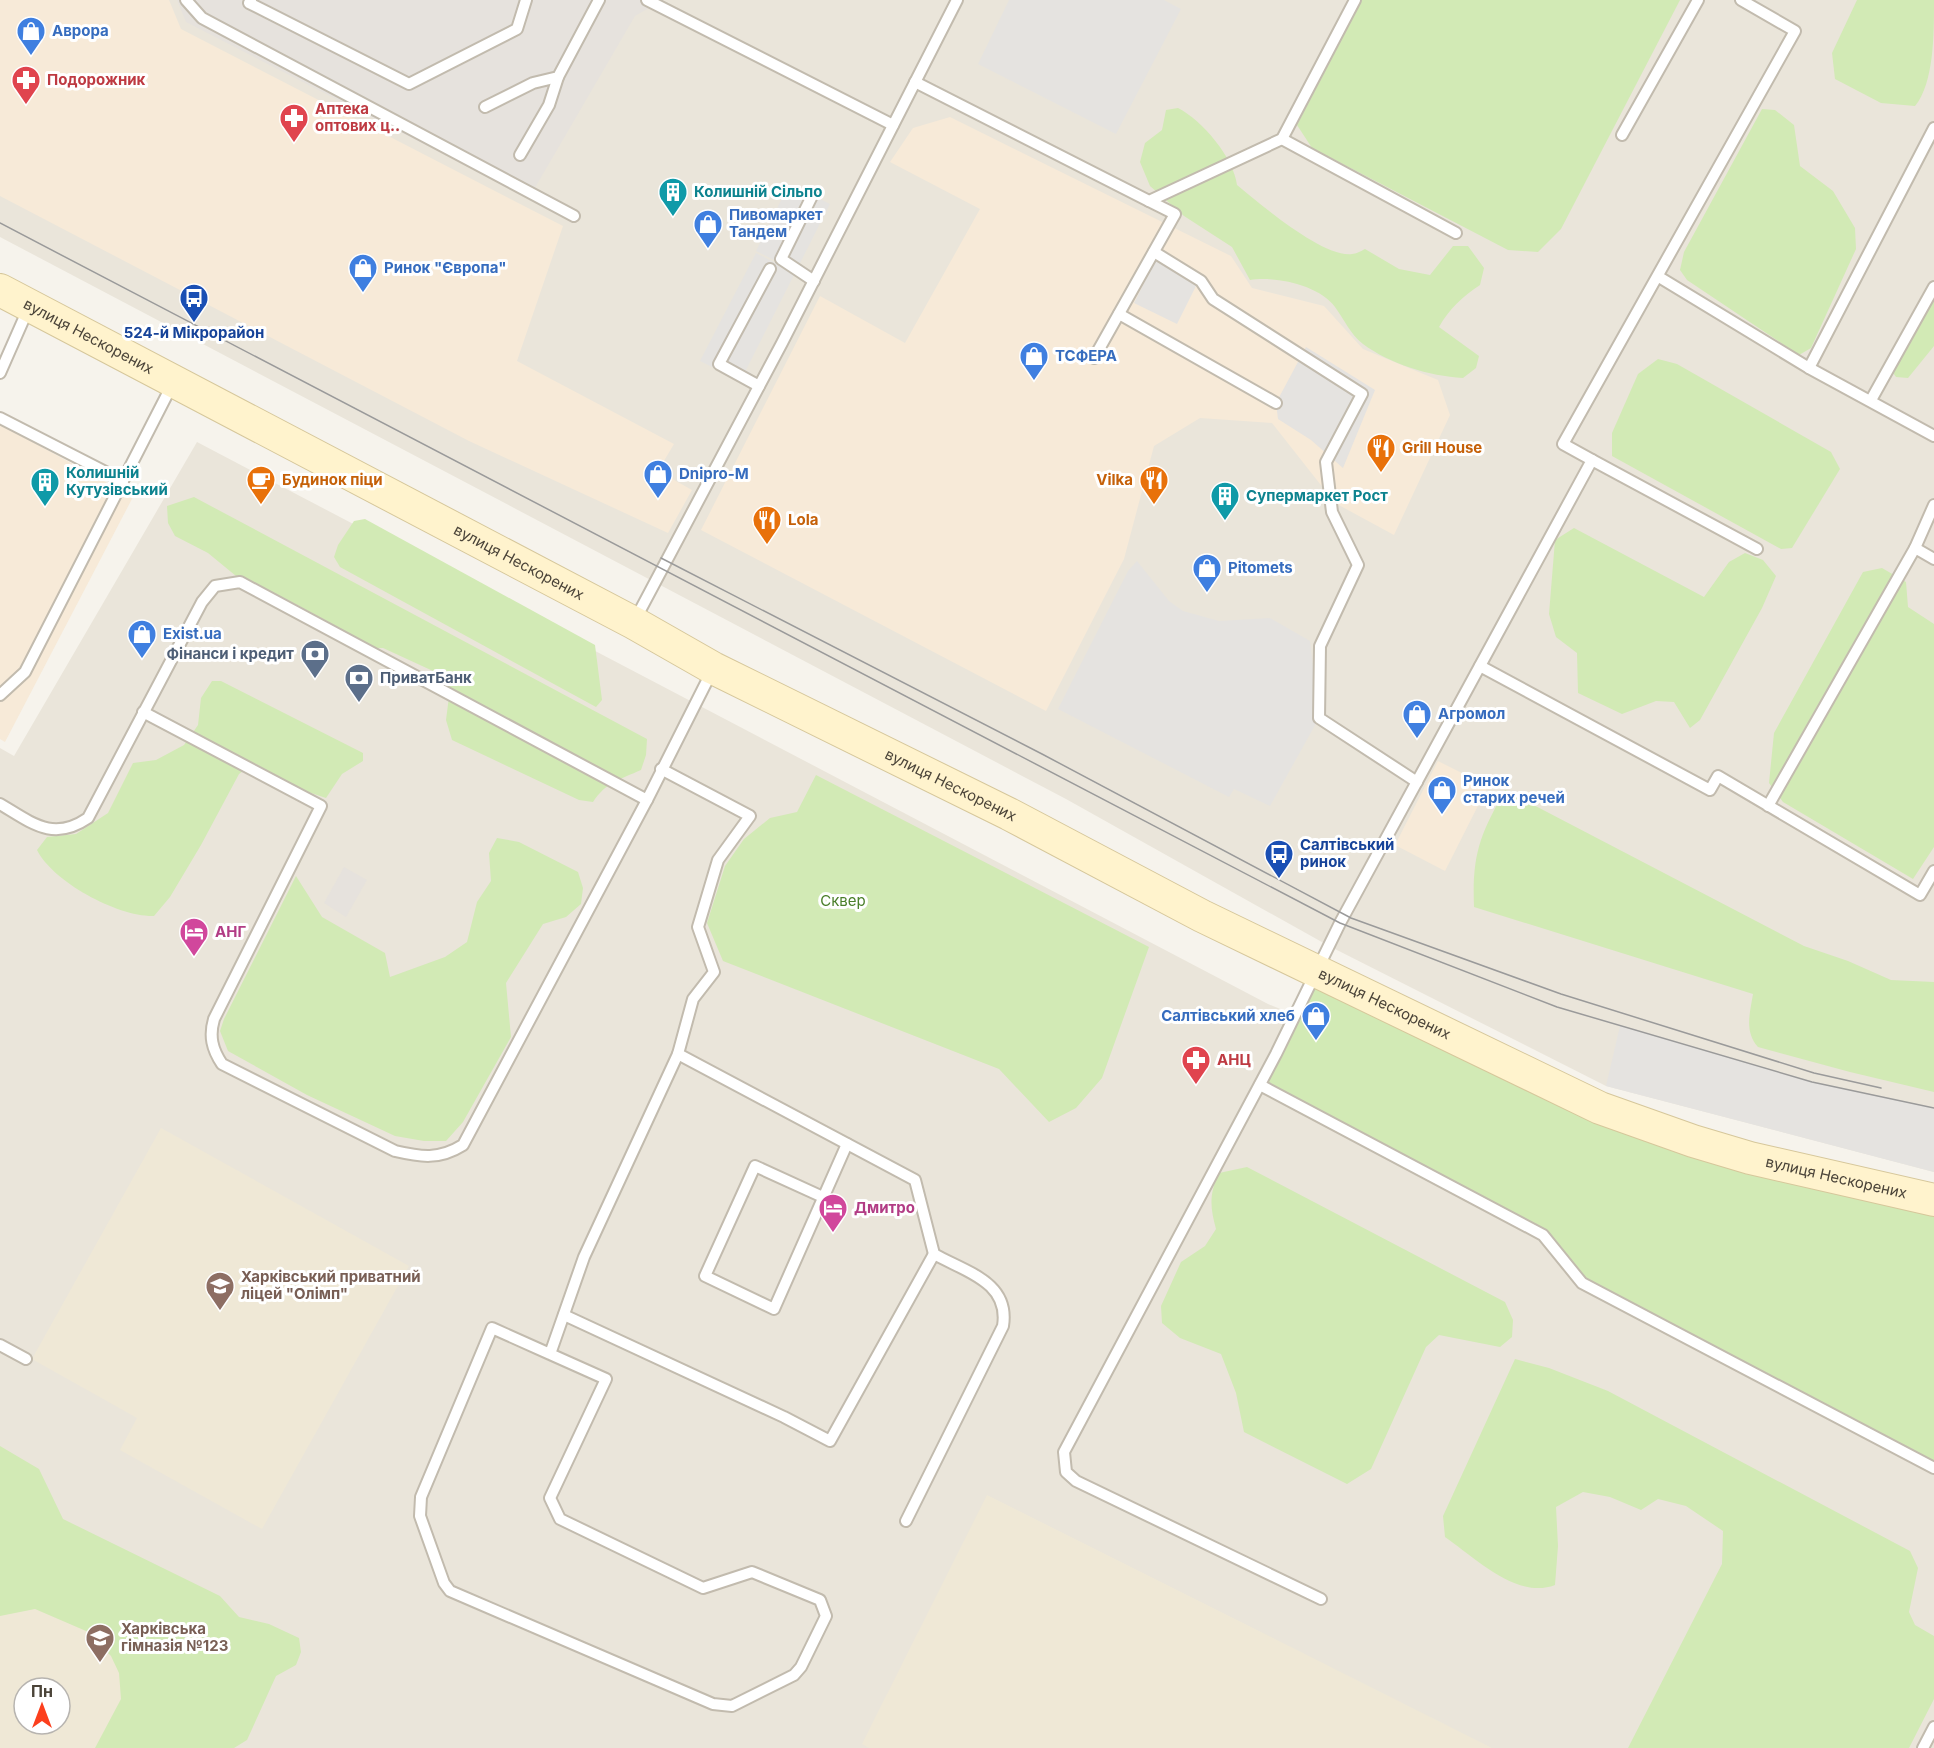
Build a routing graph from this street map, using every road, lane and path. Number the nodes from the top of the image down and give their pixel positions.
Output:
1 (186, 0) edge
2 (251, 0) edge
3 (526, 0) edge
4 (599, 0) edge
5 (647, 0) edge
6 (957, 0) edge
7 (1355, 0) edge
8 (1698, 0) edge
9 (1741, 0) edge
10 (558, 77) junction
11 (915, 82) junction
12 (485, 107) dead end
13 (893, 125) junction
14 (1934, 128) edge
15 (1622, 135) dead end
16 (1281, 139) junction
17 (520, 155) dead end
18 (812, 196) dead end
19 (1149, 201) junction
20 (574, 216) dead end
21 (1456, 233) dead end
22 (1154, 252) junction
23 (770, 269) dead end
24 (1659, 277) junction
25 (814, 280) junction
26 (1934, 287) edge
27 (0, 290) edge
28 (30, 306) junction
29 (1119, 314) junction
30 (1094, 358) dead end
31 (1809, 368) junction
32 (0, 373) edge
33 (174, 381) junction
34 (759, 386) junction
35 (1871, 400) junction
36 (1276, 403) dead end
37 (0, 418) edge
38 (1934, 436) edge
39 (1592, 460) junction
40 (123, 481) junction
41 (1934, 506) edge
42 (1915, 548) junction
43 (1757, 549) dead end
44 (1934, 559) edge
45 (634, 623) junction
46 (1480, 666) junction
47 (713, 668) junction
48 (0, 695) edge
49 (143, 712) junction
50 (661, 769) junction
51 (1417, 782) junction
52 (647, 801) junction
53 (0, 804) edge
54 (1768, 806) junction
55 (1934, 871) edge
56 (1317, 972) junction
57 (678, 1054) junction
58 (1260, 1085) junction
59 (847, 1144) junction
60 (825, 1198) junction
61 (1934, 1200) edge
62 (934, 1254) junction
63 (564, 1315) junction
64 (0, 1345) edge
65 (550, 1354) junction
66 (26, 1359) dead end
67 (1934, 1468) edge
68 (906, 1521) dead end
69 (1321, 1599) dead end
70 (1934, 1727) edge
71 (1923, 1748) edge

1 - 20 lane
2 - 3 lane
4 - 10 lane
5 - 13 lane
6 - 11 lane
7 - 16 lane
8 - 15 lane
9 - 24 lane
10 - 12 lane
10 - 17 lane
11 - 13 lane
11 - 19 lane
13 - 25 lane
14 - 31 lane
16 - 19 lane
16 - 21 lane
18 - 25 lane
19 - 22 lane
22 - 29 lane
22 - 51 lane
23 - 34 lane
24 - 31 lane
24 - 39 lane
25 - 34 lane
26 - 35 lane
27 - 28 main road, вулиця Нескорених
28 - 32 lane
28 - 33 main road, вулиця Нескорених
29 - 30 lane
29 - 36 lane
31 - 35 lane
33 - 40 lane
33 - 45 main road, вулиця Нескорених
34 - 45 lane
35 - 38 lane
37 - 40 lane
39 - 43 lane
39 - 46 lane
40 - 48 lane
41 - 42 lane
42 - 44 lane
42 - 54 lane
45 - 47 main road, вулиця Нескорених
46 - 51 lane
46 - 54 lane
47 - 50 lane
47 - 56 main road, вулиця Нескорених
49 - 52 lane
49 - 52 lane
49 - 53 lane
50 - 52 lane
50 - 57 lane
51 - 56 lane
54 - 55 lane
56 - 58 lane
56 - 61 main road, вулиця Нескорених
57 - 59 lane
57 - 63 lane
58 - 67 lane
58 - 69 lane
59 - 60 lane
59 - 62 lane
60 - 60 lane
62 - 63 lane
62 - 68 lane
63 - 65 lane
64 - 66 lane
65 - 65 lane
70 - 71 lane

